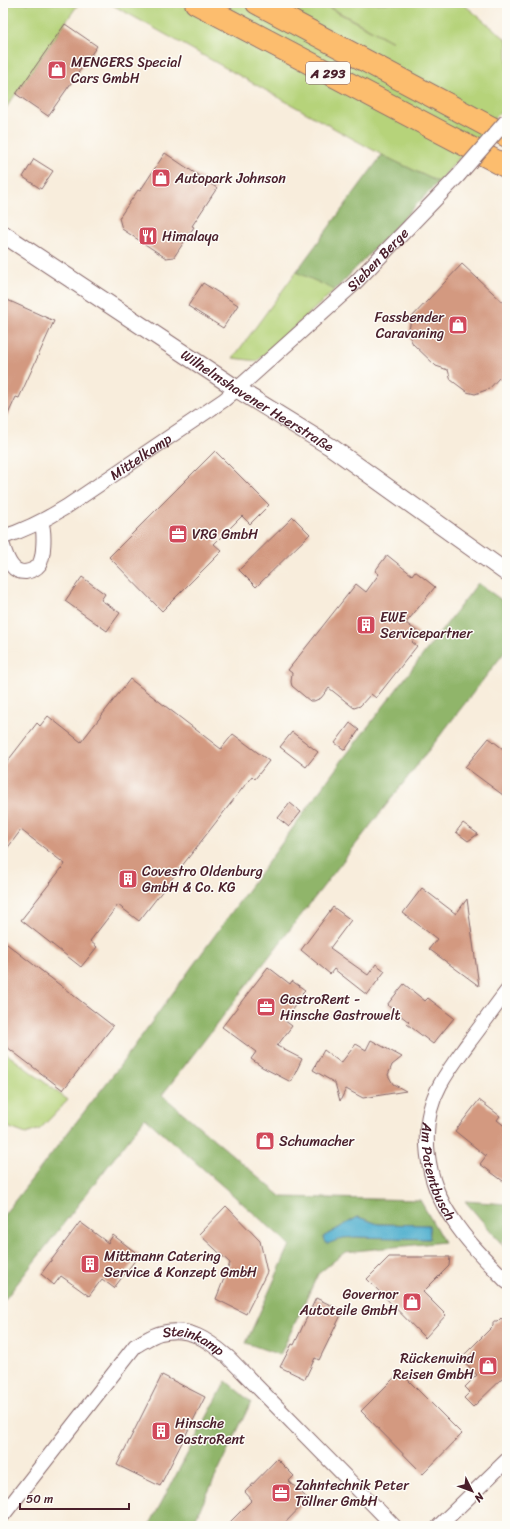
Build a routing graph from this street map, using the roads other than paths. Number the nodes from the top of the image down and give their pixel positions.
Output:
1 (196, 3) edge
2 (257, 3) edge
3 (507, 120) edge
4 (507, 136) edge
5 (507, 167) edge
6 (3, 234) edge
7 (237, 389) junction
8 (41, 522) junction
9 (3, 537) edge
10 (3, 546) edge
11 (507, 573) edge
12 (507, 991) edge
13 (507, 1282) edge
14 (507, 1460) edge
15 (3, 1515) edge
16 (394, 1526) edge
17 (439, 1526) edge

1 - 5 highway, A 293
2 - 4 highway, A 293
3 - 7 street, Sieben Berge, bridge
6 - 7 street, Wilhelmshavener Heerstraße
7 - 8 street, Mittelkamp
7 - 11 street, Wilhelmshavener Heerstraße
8 - 9 street, Mittelkamp
8 - 10 street
12 - 13 street, Am Patentbusch
14 - 17 street
15 - 16 street, Steinkamp

